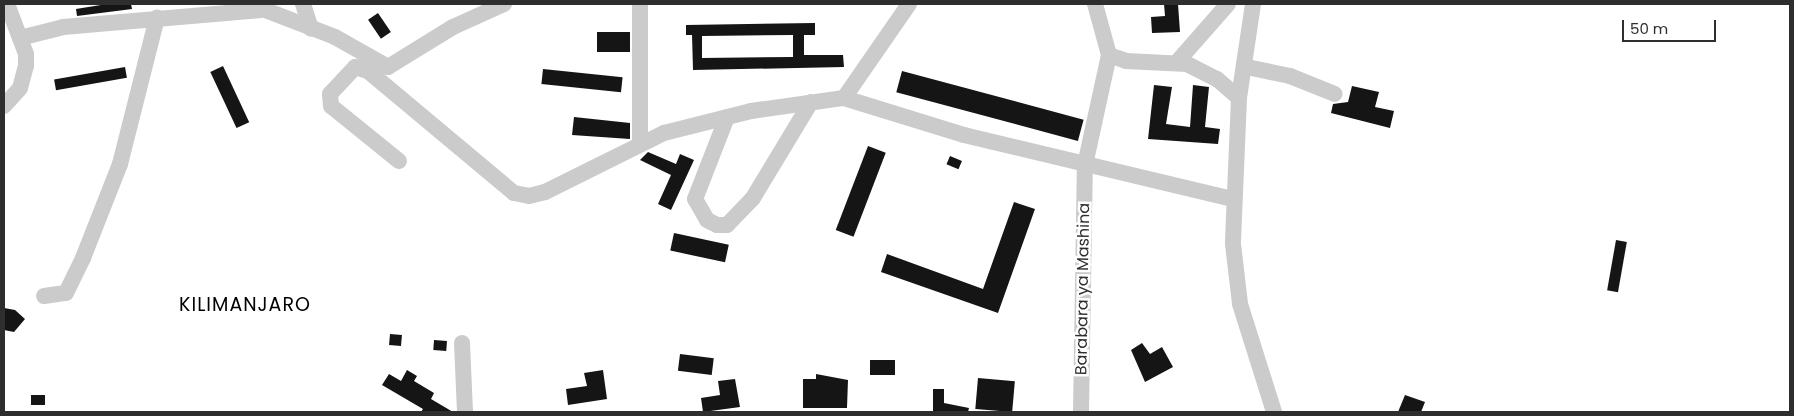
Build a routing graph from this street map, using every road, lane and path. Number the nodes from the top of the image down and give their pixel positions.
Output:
1 (7, 4) edge
2 (303, 4) edge
3 (504, 4) edge
4 (640, 4) edge
5 (909, 4) edge
6 (1096, 4) edge
7 (1228, 4) edge
8 (1253, 4) edge
9 (255, 7) edge
10 (157, 18) junction
11 (311, 29) junction
12 (20, 38) junction
13 (361, 51) junction
14 (1109, 55) junction
15 (1177, 62) junction
16 (355, 67) junction
17 (1247, 67) junction
18 (1335, 94) dead end
19 (844, 98) junction
20 (1239, 98) junction
21 (811, 102) junction
22 (4, 106) edge
23 (727, 117) junction
24 (640, 144) junction
25 (399, 161) dead end
26 (1086, 165) junction
27 (1232, 199) junction
28 (44, 296) dead end
29 (462, 343) dead end
30 (465, 412) edge
31 (1081, 412) edge
32 (1274, 412) edge

1 - 12 street
2 - 11 street
3 - 13 street
4 - 24 street
5 - 19 street
6 - 14 street
7 - 15 street
8 - 17 street
9 - 10 street
9 - 11 street
10 - 12 street
10 - 28 street
11 - 13 street
12 - 22 street
13 - 16 street
14 - 15 street
14 - 26 street, Barabara ya Mashina
15 - 20 street
16 - 24 street
16 - 25 street
17 - 18 street
17 - 20 street
19 - 21 street
19 - 26 street
20 - 27 street
21 - 23 street
21 - 23 street
23 - 24 street
26 - 27 street
26 - 31 street, Barabara ya Mashina
27 - 32 street
29 - 30 street

